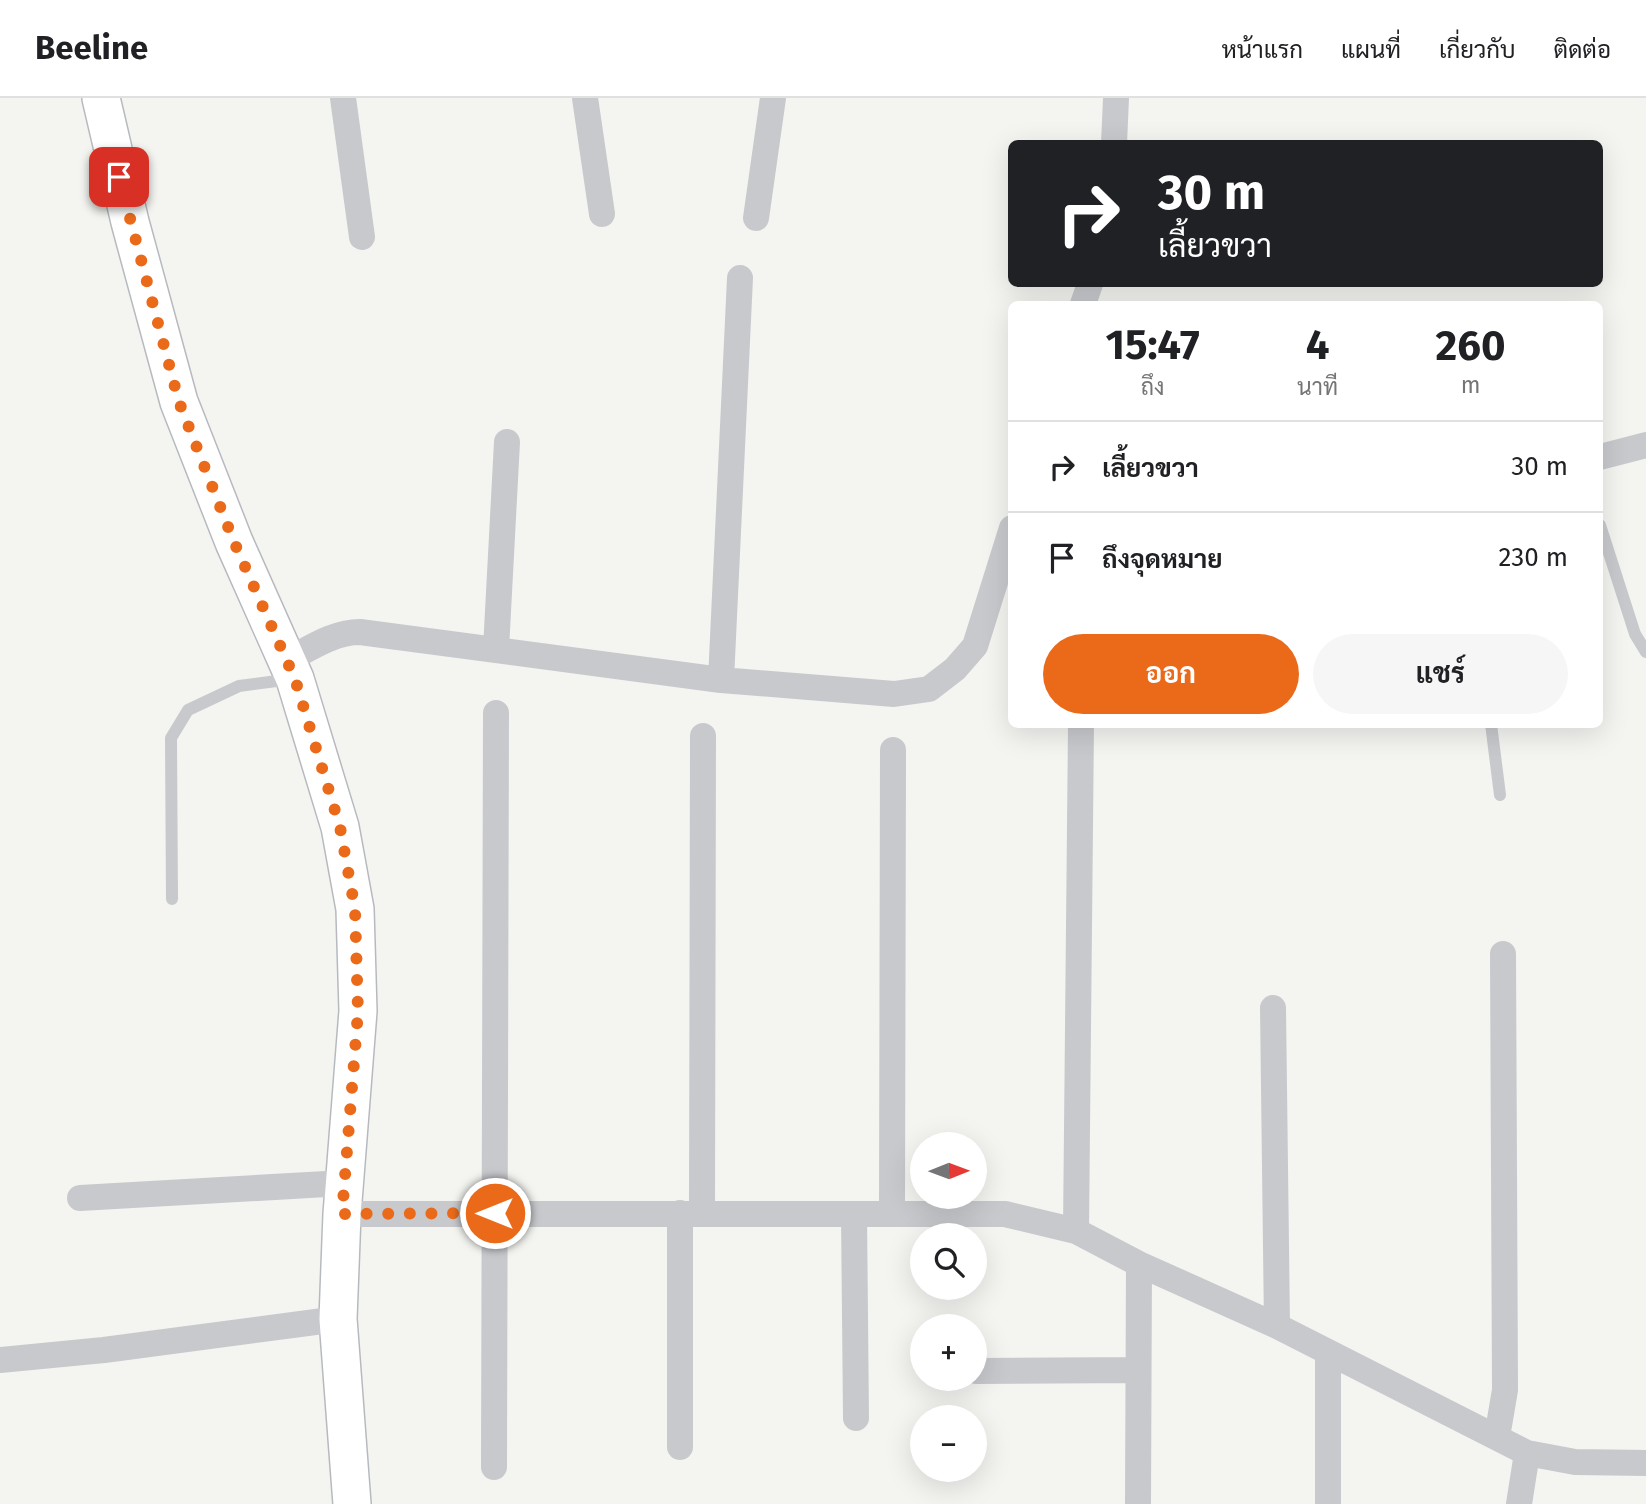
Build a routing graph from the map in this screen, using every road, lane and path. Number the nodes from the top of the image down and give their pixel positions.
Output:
1 (101, 98) edge
2 (343, 98) edge
3 (585, 98) edge
4 (774, 98) edge
5 (1116, 98) edge
6 (1114, 140) edge
7 (603, 214) dead end
8 (756, 218) dead end
9 (362, 237) dead end
10 (740, 278) dead end
11 (506, 442) dead end
12 (1646, 445) edge
13 (1603, 456) edge
14 (1603, 534) edge
15 (1008, 541) edge
16 (496, 649) junction
17 (1646, 652) edge
18 (290, 670) junction
19 (721, 680) junction
20 (496, 713) dead end
21 (1081, 728) edge
22 (1492, 728) edge
23 (703, 736) dead end
24 (893, 750) dead end
25 (1500, 795) dead end
26 (172, 899) dead end
27 (1503, 954) dead end
28 (1273, 1008) dead end
29 (80, 1198) dead end
30 (343, 1199) junction
31 (495, 1213) junction
32 (691, 1213) junction
33 (854, 1214) junction
34 (892, 1214) junction
35 (1076, 1231) junction
36 (1139, 1264) junction
37 (338, 1320) junction
38 (1277, 1326) junction
39 (1328, 1352) junction
40 (0, 1360) edge
41 (1139, 1370) junction
42 (987, 1371) edge
43 (856, 1418) dead end
44 (1497, 1437) junction
45 (680, 1447) dead end
46 (1527, 1452) junction
47 (1646, 1463) edge
48 (494, 1468) dead end
49 (352, 1504) edge
50 (1138, 1504) edge
51 (1328, 1504) edge
52 (1519, 1504) edge

1 - 18 street
2 - 9 street
3 - 7 street
4 - 8 street
5 - 6 street
10 - 19 street
11 - 16 street
12 - 13 street
14 - 17 lane
15 - 19 street
16 - 18 street
16 - 19 street
18 - 26 lane
18 - 30 street
20 - 31 street
21 - 35 street
22 - 25 lane
23 - 32 street
24 - 34 street
27 - 44 street
28 - 38 street
29 - 30 street
30 - 31 street
30 - 37 street
31 - 32 street
31 - 48 street
32 - 33 street
32 - 45 street
33 - 34 street
33 - 43 street
34 - 35 street
35 - 36 street
36 - 38 street
36 - 41 street
37 - 40 street
37 - 49 street
38 - 39 street
39 - 44 street
39 - 51 street
41 - 42 street
41 - 50 street
44 - 46 street
46 - 47 street
46 - 52 street

